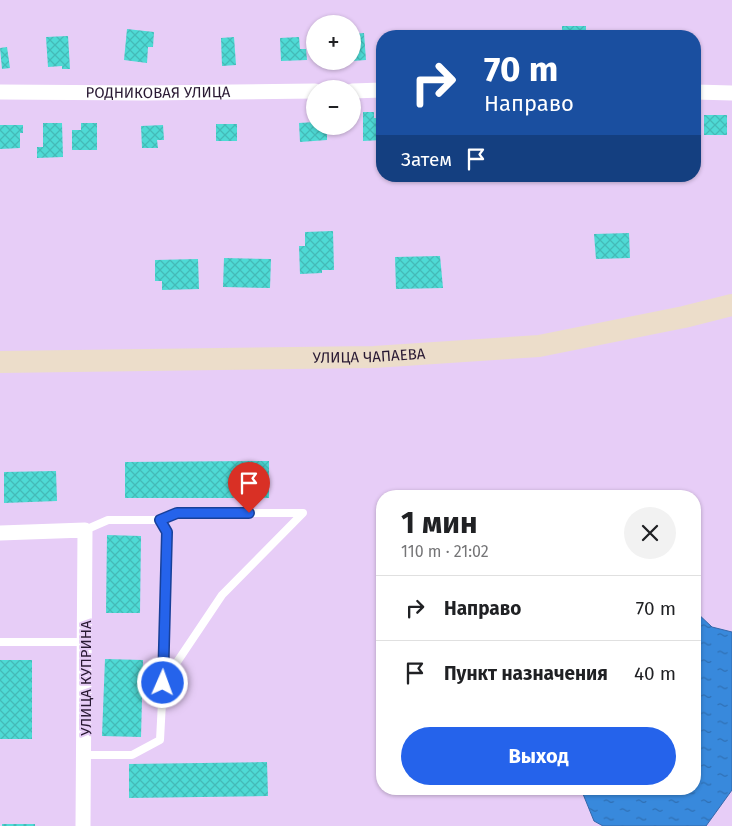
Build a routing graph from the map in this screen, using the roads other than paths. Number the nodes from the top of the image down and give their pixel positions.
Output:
1 (376, 90) edge
2 (306, 91) edge
3 (361, 91) edge
4 (0, 92) edge
5 (701, 92) edge
6 (732, 93) edge
7 (732, 305) edge
8 (0, 362) edge
9 (160, 520) junction
10 (85, 530) junction
11 (0, 532) edge
12 (0, 642) edge
13 (86, 642) junction
14 (163, 683) junction
15 (86, 755) junction
16 (83, 826) edge

1 - 3 street
2 - 4 street, РОДНИКОВАЯ УЛИЦА
5 - 6 street
7 - 8 street, УЛИЦА ЧАПАЕВА
9 - 10 lane
9 - 14 lane
9 - 14 lane
10 - 11 street
10 - 13 street, УЛИЦА КУПРИНА
12 - 13 lane
13 - 15 street, УЛИЦА КУПРИНА
14 - 15 lane
15 - 16 street, УЛИЦА КУПРИНА

